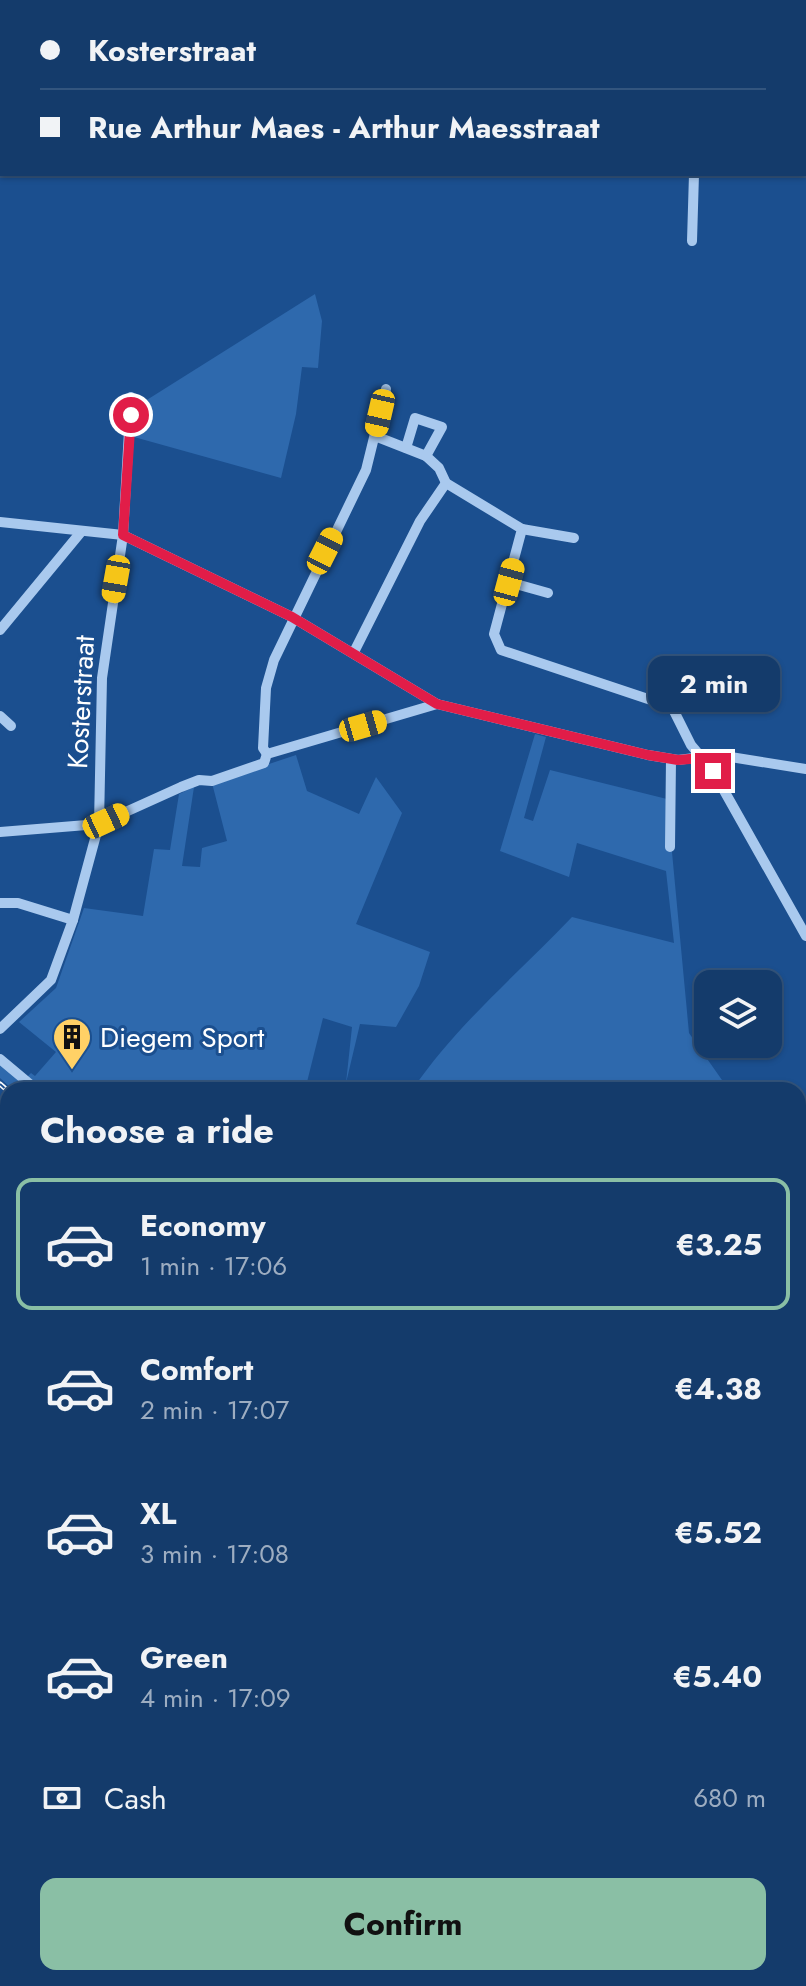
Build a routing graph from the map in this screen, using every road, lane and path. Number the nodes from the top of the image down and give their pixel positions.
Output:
1 (694, 176) edge
2 (692, 241) dead end
3 (386, 389) dead end
4 (131, 397) dead end
5 (375, 436) junction
6 (406, 448) junction
7 (426, 456) junction
8 (446, 483) junction
9 (0, 522) edge
10 (522, 529) junction
11 (81, 532) junction
12 (123, 535) junction
13 (574, 538) dead end
14 (509, 582) junction
15 (548, 593) dead end
16 (292, 617) junction
17 (0, 630) edge
18 (354, 652) junction
19 (437, 704) junction
20 (0, 716) edge
21 (11, 726) dead end
22 (267, 754) junction
23 (701, 758) junction
24 (671, 759) junction
25 (806, 769) edge
26 (99, 824) junction
27 (0, 832) edge
28 (670, 847) dead end
29 (0, 903) edge
30 (73, 920) junction
31 (806, 936) edge
32 (0, 1029) edge
33 (0, 1059) edge
34 (27, 1082) edge

1 - 2 street
3 - 5 street
4 - 12 street, Kosterstraat
5 - 6 street
5 - 16 street
6 - 7 street
6 - 7 street
7 - 8 street
8 - 10 street
8 - 18 street
9 - 11 street
10 - 13 street
10 - 14 street
11 - 12 street
11 - 17 street
12 - 16 street
12 - 26 street, Kosterstraat
14 - 15 street
14 - 23 street
16 - 18 street
16 - 22 street
18 - 19 street
19 - 22 street
19 - 24 street
20 - 21 street
22 - 26 street
23 - 24 street
23 - 25 street
23 - 31 street
24 - 28 street
26 - 27 street
26 - 30 street, Kosterstraat
29 - 30 street
30 - 32 street, Kosterstraat
33 - 34 street

